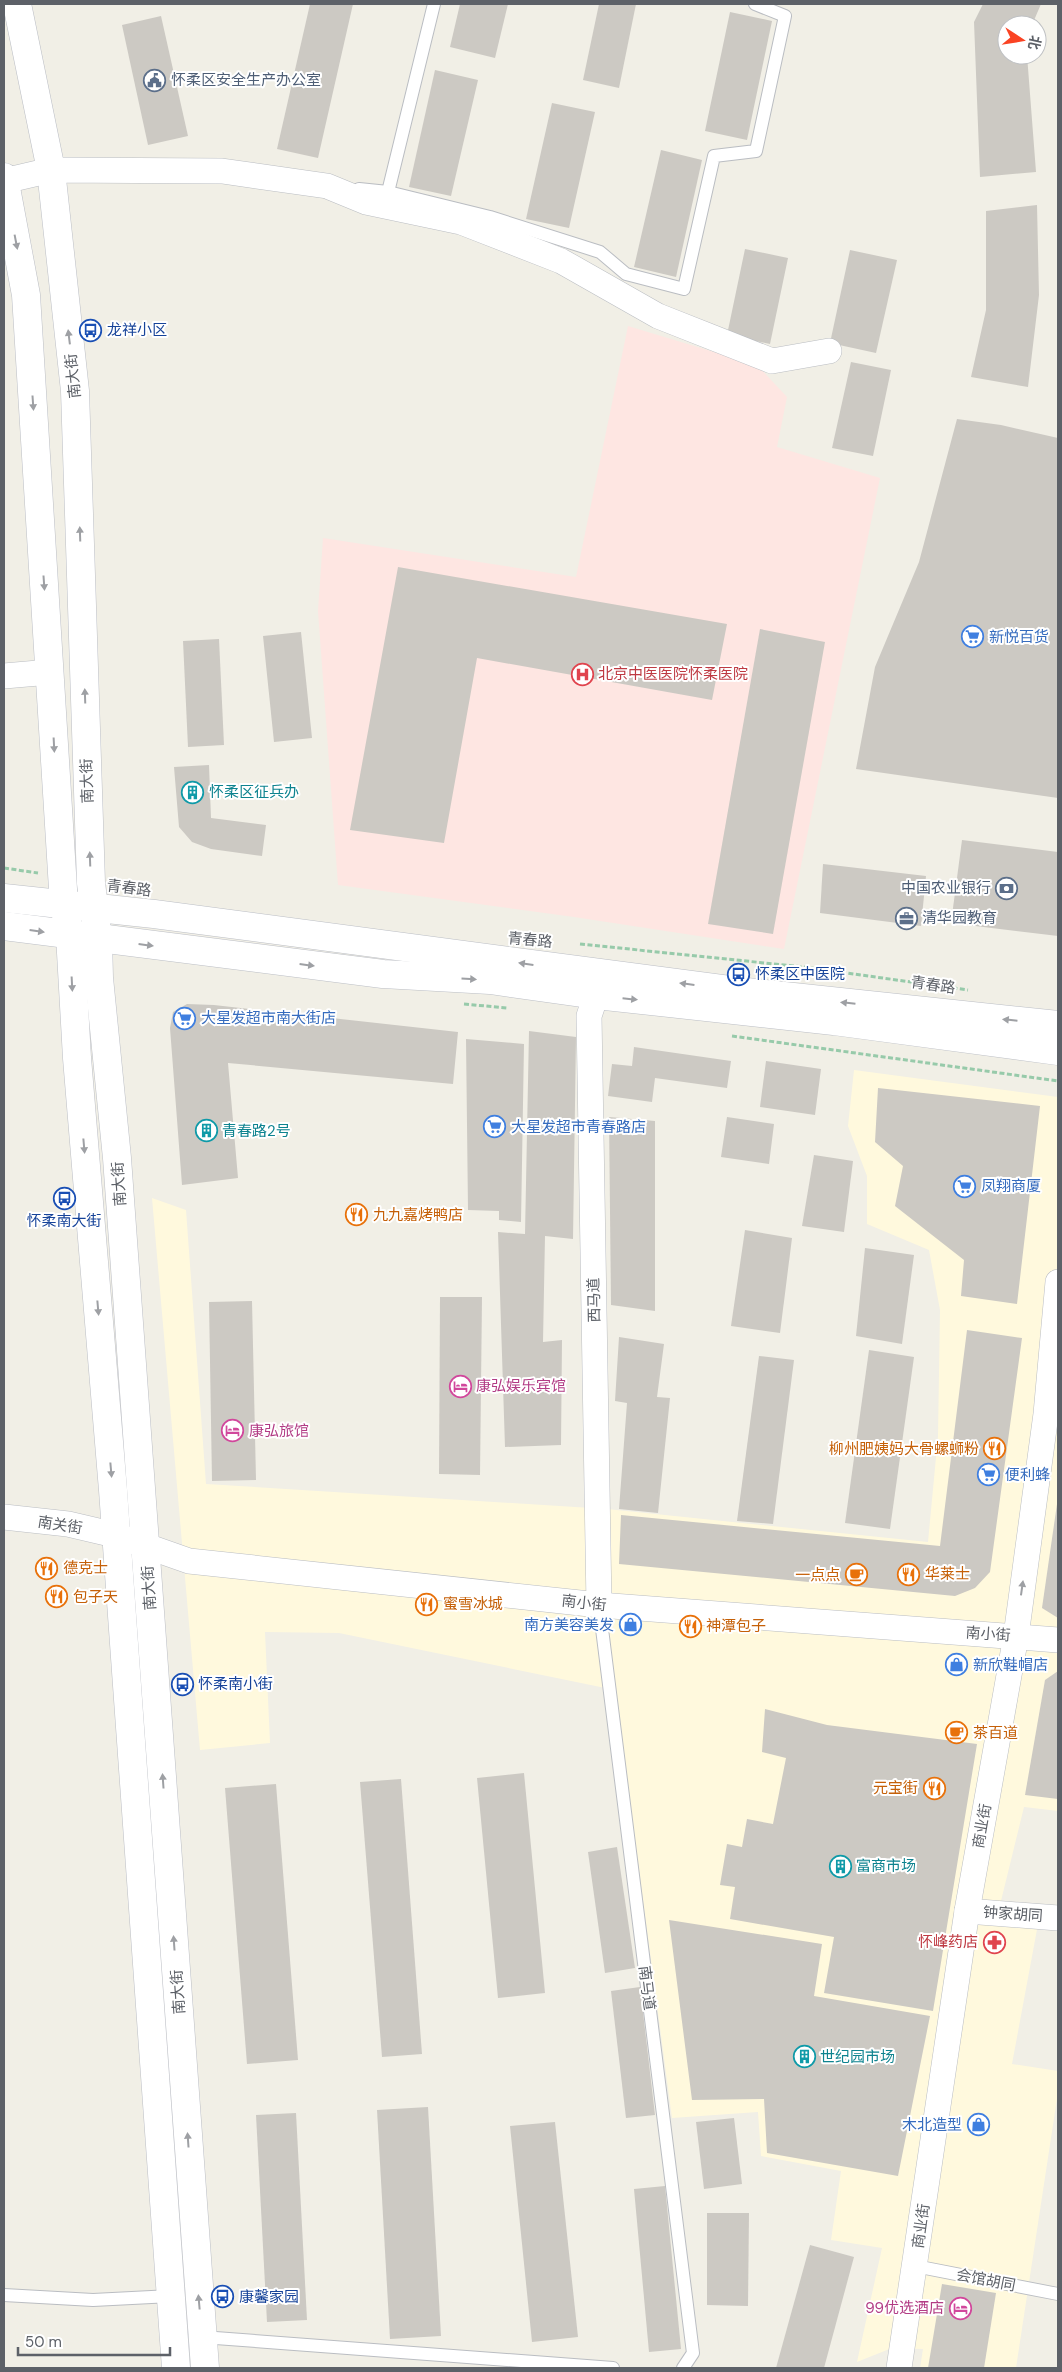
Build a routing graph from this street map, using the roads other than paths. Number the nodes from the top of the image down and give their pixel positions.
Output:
1 (17, 4) edge
2 (434, 4) edge
3 (755, 4) edge
4 (51, 170) junction
5 (4, 177) edge
6 (4, 181) edge
7 (326, 186) junction
8 (388, 192) junction
9 (829, 351) dead end
10 (50, 672) junction
11 (4, 676) edge
12 (63, 891) junction
13 (4, 898) edge
14 (94, 907) junction
15 (4, 926) edge
16 (70, 935) junction
17 (98, 939) junction
18 (596, 996) junction
19 (1058, 1025) edge
20 (1058, 1051) edge
21 (1058, 1282) edge
22 (1052, 1415) edge
23 (4, 1517) edge
24 (115, 1535) junction
25 (146, 1547) junction
26 (598, 1605) junction
27 (1016, 1636) junction
28 (1058, 1640) edge
29 (967, 1911) junction
30 (1058, 1918) edge
31 (915, 2266) junction
32 (1058, 2294) edge
33 (4, 2295) edge
34 (171, 2296) junction
35 (202, 2337) junction
36 (895, 2363) edge
37 (176, 2368) edge
38 (205, 2368) edge
39 (612, 2368) edge
40 (683, 2368) edge

1 - 4 main road, 南大街
2 - 8 lane
3 - 8 lane
4 - 6 street
4 - 7 street
14 -> 4 main road, 南大街
5 - 6 main road, 南大街
6 -> 10 main road, 南大街
7 - 8 lane
7 - 9 street
10 - 11 street
10 -> 12 main road, 南大街
12 - 13 main road, 青春路
12 - 14 main road, 青春路
12 - 16 main road, 南大街
14 - 17 main road, 南大街
19 -> 14 main road, 青春路
15 -> 16 main road
16 - 17 main road
16 -> 24 main road, 南大街
17 -> 18 main road
17 - 25 main road, 南大街
18 -> 20 main road
18 - 26 street, 西马道
21 - 22 street, 商业街
27 -> 22 street, 商业街
23 - 24 street, 南关街
24 - 25 street, 南小街
24 - 34 main road, 南大街
25 - 26 street, 南小街
35 -> 25 main road, 南大街
26 - 27 street, 南小街
26 - 40 lane, 南马道
27 - 28 street, 南小街
27 - 29 street, 商业街
29 - 30 street, 钟家胡同
29 - 31 street, 商业街
31 - 32 lane, 会馆胡同
31 - 36 street, 商业街
33 - 34 lane
34 - 37 main road, 南大街
35 - 38 main road, 南大街
35 - 39 lane

